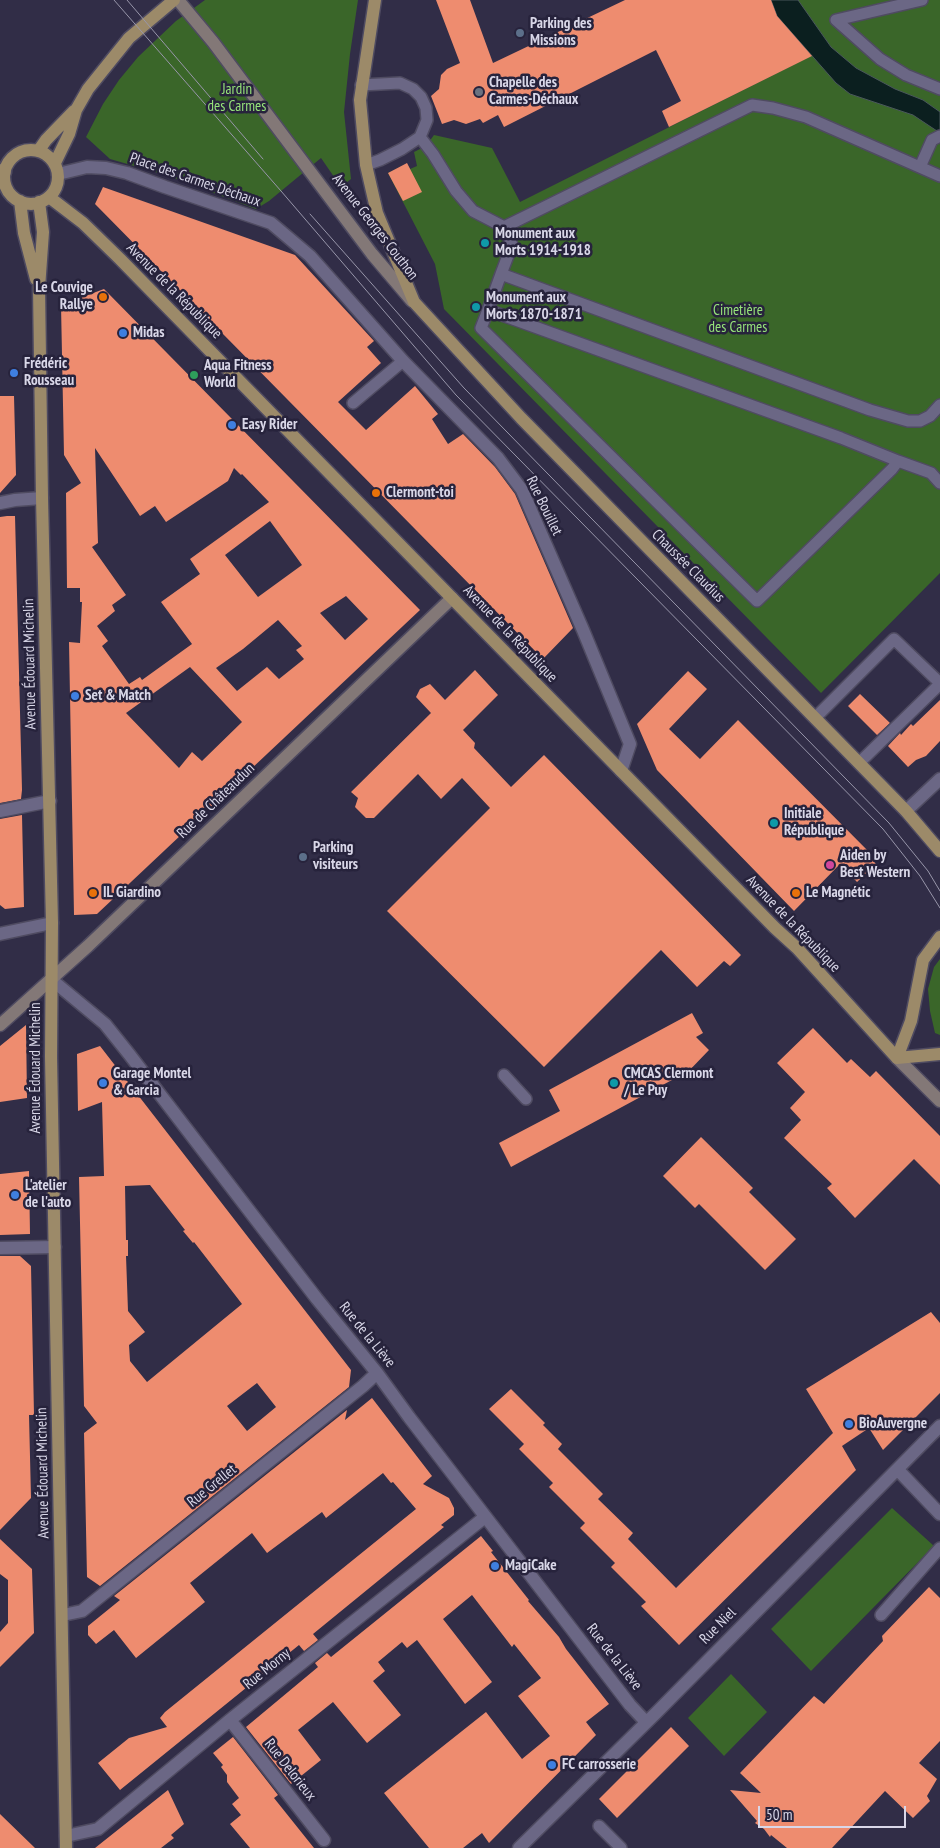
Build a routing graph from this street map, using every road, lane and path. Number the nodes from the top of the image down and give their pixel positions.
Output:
1 (174, 0) edge
2 (178, 0) edge
3 (376, 0) edge
4 (922, 0) edge
5 (361, 85) junction
6 (940, 89) edge
7 (76, 110) junction
8 (939, 136) edge
9 (420, 137) junction
10 (39, 150) junction
11 (366, 165) junction
12 (920, 166) junction
13 (56, 168) junction
14 (2, 171) edge
15 (940, 176) edge
16 (10, 198) edge
17 (44, 200) junction
18 (504, 228) junction
19 (310, 256) joint
20 (501, 274) junction
21 (39, 288) junction
22 (414, 302) junction
23 (488, 310) junction
24 (403, 361) junction
25 (353, 403) dead end
26 (940, 405) edge
27 (898, 461) junction
28 (940, 483) edge
29 (42, 498) junction
30 (0, 503) edge
31 (452, 598) junction
32 (940, 683) edge
33 (815, 718) junction
34 (859, 763) junction
35 (621, 771) junction
36 (940, 779) edge
37 (50, 801) junction
38 (0, 811) edge
39 (906, 811) junction
40 (921, 828) junction
41 (940, 831) edge
42 (940, 851) edge
43 (52, 924) junction
44 (0, 934) edge
45 (940, 937) edge
46 (52, 980) junction
47 (0, 1025) edge
48 (940, 1054) edge
49 (897, 1058) junction
50 (504, 1075) dead end
51 (526, 1098) dead end
52 (940, 1101) edge
53 (0, 1248) edge
54 (55, 1248) junction
55 (377, 1373) junction
56 (940, 1426) edge
57 (898, 1470) junction
58 (940, 1514) edge
59 (485, 1516) junction
60 (940, 1548) edge
61 (881, 1614) dead end
62 (62, 1615) junction
63 (230, 1720) junction
64 (646, 1722) junction
65 (599, 1826) dead end
66 (324, 1840) dead end
67 (66, 1842) edge
68 (519, 1848) edge
69 (620, 1848) edge

1 - 7 main road
2 - 22 street, Avenue Georges Couthon
3 - 5 main road
4 - 6 lane
5 - 9 lane
5 - 11 main road
7 - 10 main road
7 - 13 main road
8 - 12 lane
9 - 11 lane
9 - 18 lane
10 - 13 main road
10 - 14 main road
11 - 22 main road
12 - 15 lane
12 - 18 lane
13 - 17 main road
13 - 19 street, Place des Carmes Déchaux
14 - 16 main road
16 - 17 main road
16 - 21 main road, Avenue Édouard Michelin
17 - 21 main road, Avenue Édouard Michelin
17 - 31 main road, Avenue de la République
18 - 20 lane
19 - 24 street, Rue Bouillet
20 - 23 lane
20 - 26 lane
21 - 29 main road, Avenue Édouard Michelin
22 - 33 main road, Chaussée Claudius
23 - 27 lane
23 - 27 lane
24 - 25 lane
24 - 35 street, Rue Bouillet
27 - 28 lane
29 - 30 street
29 - 37 main road, Avenue Édouard Michelin
31 - 35 main road, Avenue de la République
31 - 46 street, Rue de Châteaudun
32 - 33 lane
32 - 34 lane
33 - 34 main road, Chaussée Claudius
34 - 39 main road, Chaussée Claudius
35 - 49 main road, Avenue de la République
36 - 39 street
37 - 38 street
37 - 43 main road, Avenue Édouard Michelin
39 - 40 main road, Chaussée Claudius
40 - 41 main road
40 - 42 main road, Chaussée Claudius
43 - 44 street
43 - 46 main road, Avenue Édouard Michelin
45 - 49 main road
46 - 47 street, Rue de Châteaudun
46 - 54 main road, Avenue Édouard Michelin
46 - 55 street, Rue de la Liève
48 - 49 main road
49 - 52 street, Avenue de la République
50 - 51 lane
53 - 54 street
54 - 62 main road, Avenue Édouard Michelin
55 - 59 street, Rue de la Liève
55 - 62 street, Rue Grellet
56 - 57 street, Rue Niel
57 - 58 street
57 - 64 street, Rue Niel
59 - 63 street, Rue Morny
59 - 64 street, Rue de la Liève
60 - 61 lane
62 - 67 main road, Avenue Édouard Michelin
63 - 66 street, Rue Delorieux
63 - 67 street, Rue Morny
64 - 68 street, Rue Niel
65 - 69 lane

